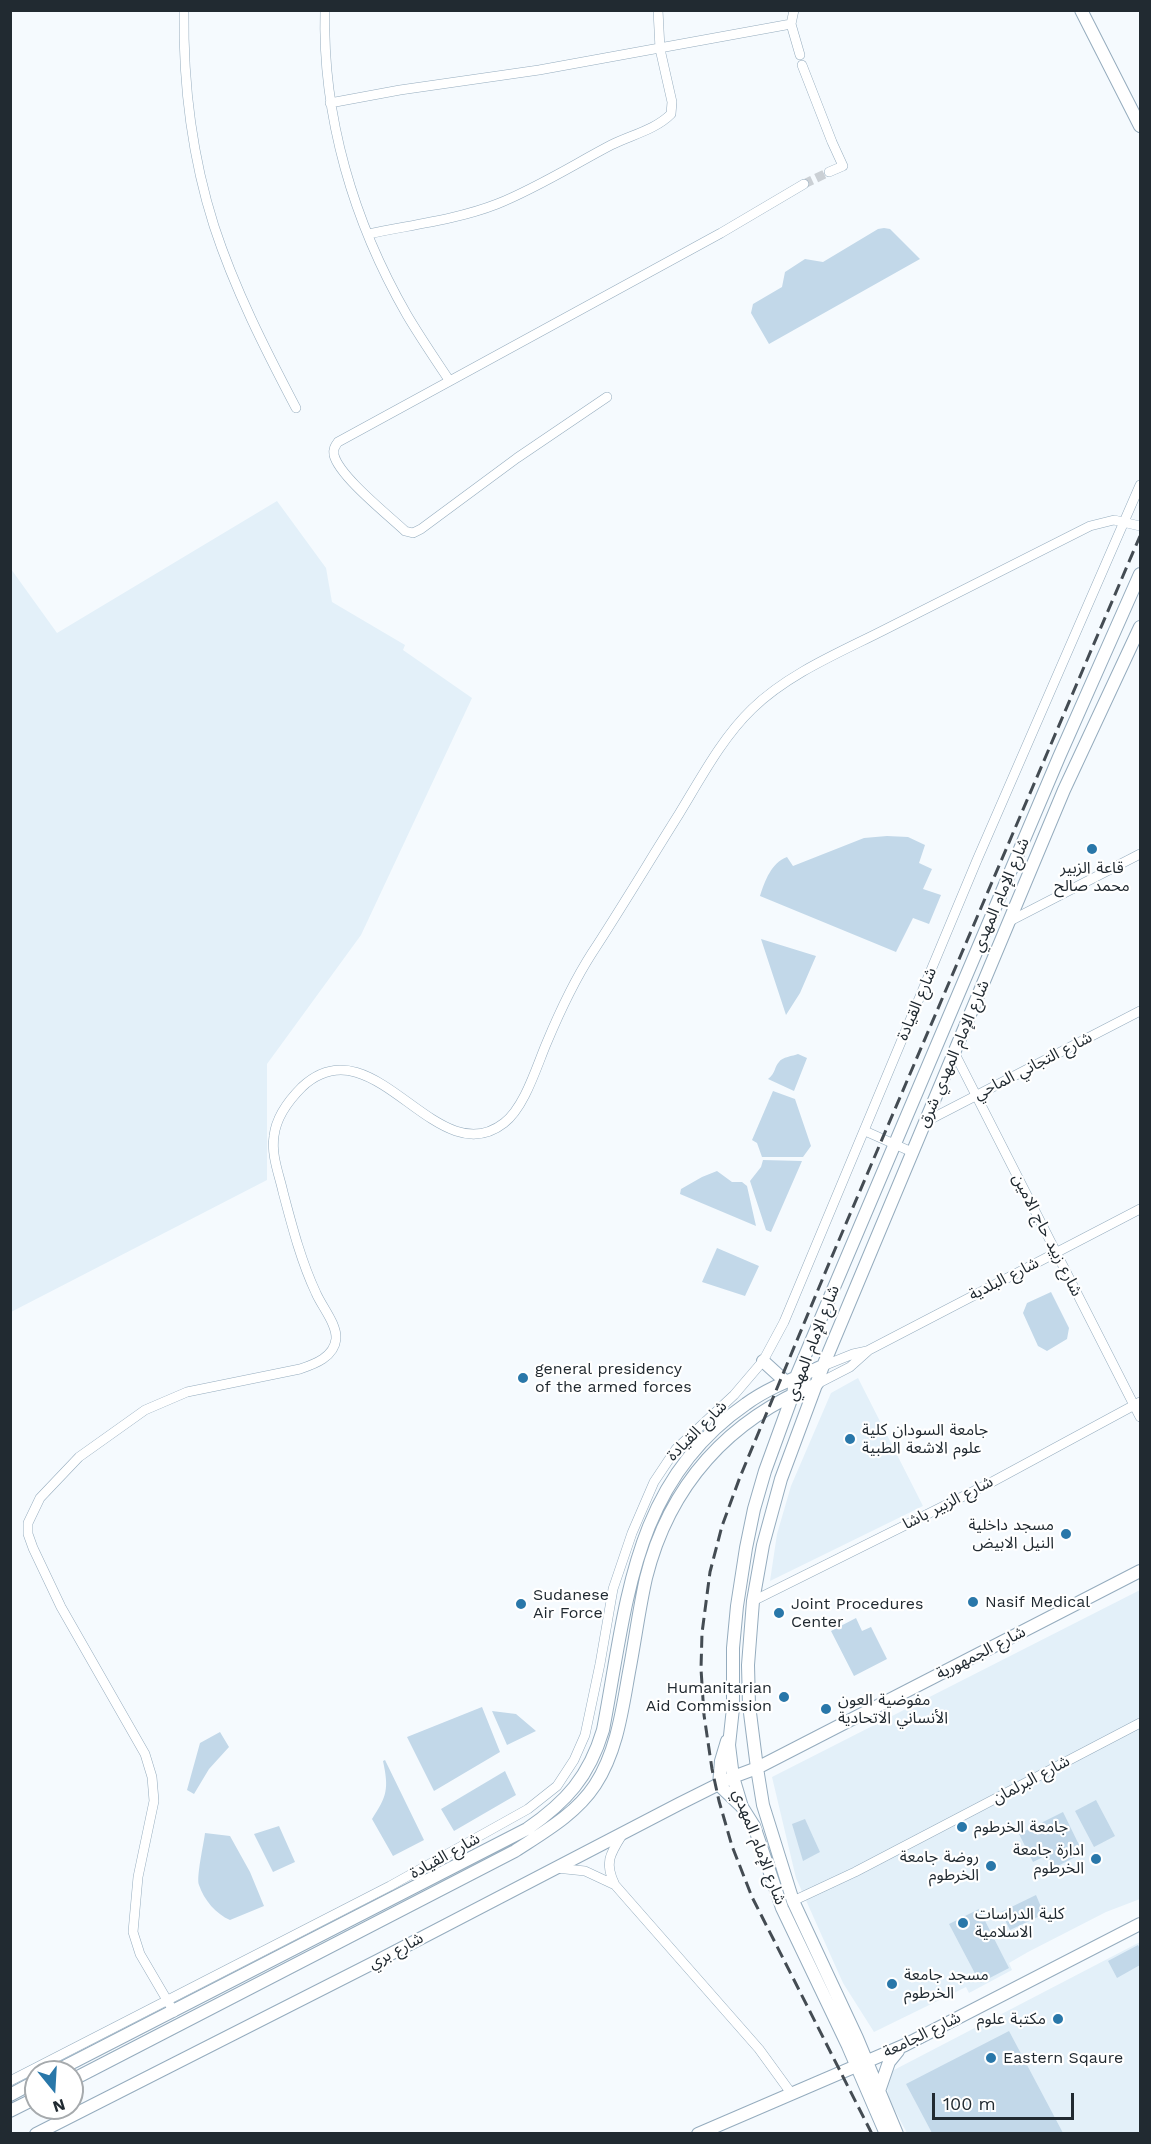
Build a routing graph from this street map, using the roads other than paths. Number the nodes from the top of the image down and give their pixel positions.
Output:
1 (184, 10) edge
2 (324, 10) edge
3 (658, 10) edge
4 (794, 10) edge
5 (1081, 10) edge
6 (791, 24) junction
7 (660, 49) junction
8 (330, 103) junction
9 (1140, 126) edge
10 (829, 172) tunnel mouth
11 (804, 184) tunnel mouth
12 (368, 234) junction
13 (449, 380) junction
14 (607, 397) dead end
15 (296, 408) dead end
16 (1140, 485) edge
17 (1136, 507) edge
18 (1124, 521) junction
19 (1140, 526) edge
20 (1140, 574) edge
21 (1140, 627) edge
22 (1140, 854) edge
23 (1010, 921) junction
24 (1140, 1011) edge
25 (954, 1052) junction
26 (976, 1095) junction
27 (925, 1122) junction
28 (865, 1131) junction
29 (896, 1145) junction
30 (912, 1152) junction
31 (1140, 1209) edge
32 (1056, 1253) junction
33 (869, 1350) junction
34 (763, 1361) junction
35 (823, 1366) junction
36 (791, 1380) junction
37 (817, 1384) junction
38 (793, 1394) junction
39 (1137, 1404) edge
40 (1140, 1417) edge
41 (1140, 1571) edge
42 (753, 1601) junction
43 (1140, 1723) edge
44 (728, 1738) junction
45 (757, 1768) junction
46 (733, 1777) junction
47 (719, 1785) junction
48 (742, 1807) junction
49 (622, 1835) junction
50 (556, 1868) junction
51 (615, 1885) junction
52 (793, 1900) junction
53 (357, 1911) junction
54 (1140, 1924) edge
55 (366, 1929) junction
56 (171, 2007) junction
57 (905, 2045) junction
58 (77, 2060) edge
59 (861, 2063) junction
60 (84, 2074) edge
61 (10, 2081) edge
62 (24, 2088) edge
63 (879, 2092) junction
64 (791, 2093) junction
65 (10, 2095) edge
66 (24, 2104) edge
67 (10, 2111) edge
68 (36, 2133) edge
69 (698, 2133) edge
70 (886, 2133) edge
71 (897, 2133) edge

1 - 15 street
2 - 8 street
3 - 7 street
4 - 6 street
5 - 9 main road
6 - 7 street
6 - 10 street
7 - 8 street
7 - 12 street
8 - 12 street
11 - 13 street
12 - 13 street
13 - 14 street
16 - 17 street, شارع القيادة
17 - 18 street, شارع القيادة
18 - 19 street
18 - 28 street, شارع القيادة
18 - 56 street
20 - 29 main road, شارع الإمام المهدي
21 - 23 main road, شارع الإمام المهدي شرق
22 - 23 street
23 - 25 main road, شارع الإمام المهدي شرق
24 - 26 street, شارع التجاني الماحي
25 - 26 street, شارع زبيد حاج الامين
25 - 27 main road, شارع الإمام المهدي شرق
26 - 27 street, شارع التجاني الماحي
26 - 32 street, شارع زبيد حاج الامين
27 - 30 main road, شارع الإمام المهدي شرق
28 - 29 street
28 - 34 street, شارع القيادة
29 - 30 street
29 - 36 main road, شارع الإمام المهدي
30 - 35 main road, شارع الإمام المهدي شرق
31 - 32 street, شارع البلدية
32 - 33 street, شارع البلدية
32 - 39 street, شارع زبيد حاج الامين
33 - 35 street
33 - 37 street
34 - 36 main road
34 - 53 street, شارع القيادة
35 - 36 main road, شارع القيادة
35 - 37 main road, شارع الإمام المهدي شرق
36 - 38 main road, شارع الإمام المهدي
36 - 53 main road, شارع القيادة
37 - 38 main road, شارع القيادة
37 - 42 main road, شارع الإمام المهدي
38 - 44 main road, شارع الإمام المهدي
38 - 55 main road, شارع القيادة
39 - 40 street, شارع زبيد حاج الامين
39 - 42 street, شارع الزبير باشا
41 - 45 main road, شارع الجمهورية
42 - 45 main road, شارع الإمام المهدي
43 - 52 street, شارع البرلمان
44 - 46 main road, شارع الإمام المهدي
44 - 47 main road
45 - 46 main road, شارع بري
45 - 52 main road, شارع الإمام المهدي
46 - 47 main road, شارع بري
46 - 48 main road, شارع الإمام المهدي
47 - 48 main road
47 - 49 main road, شارع بري
48 - 59 main road, شارع الإمام المهدي
49 - 50 main road, شارع بري
49 - 51 street
50 - 51 street
50 - 68 main road, شارع بري
51 - 64 street
52 - 59 main road, شارع الإمام المهدي
53 - 55 street
53 - 56 main road, شارع القيادة
54 - 57 main road, شارع الجامعة
55 - 60 main road, شارع القيادة
56 - 58 main road, شارع القيادة
56 - 61 street, شارع القيادة
57 - 59 main road, شارع الجامعة
57 - 63 main road
59 - 63 main road, شارع الإمام المهدي
59 - 64 main road, شارع الجامعة
59 - 70 main road, شارع الإمام المهدي
62 - 65 main road
63 - 71 main road, شارع الإمام المهدي
64 - 69 main road, شارع الجامعة
66 - 67 main road

